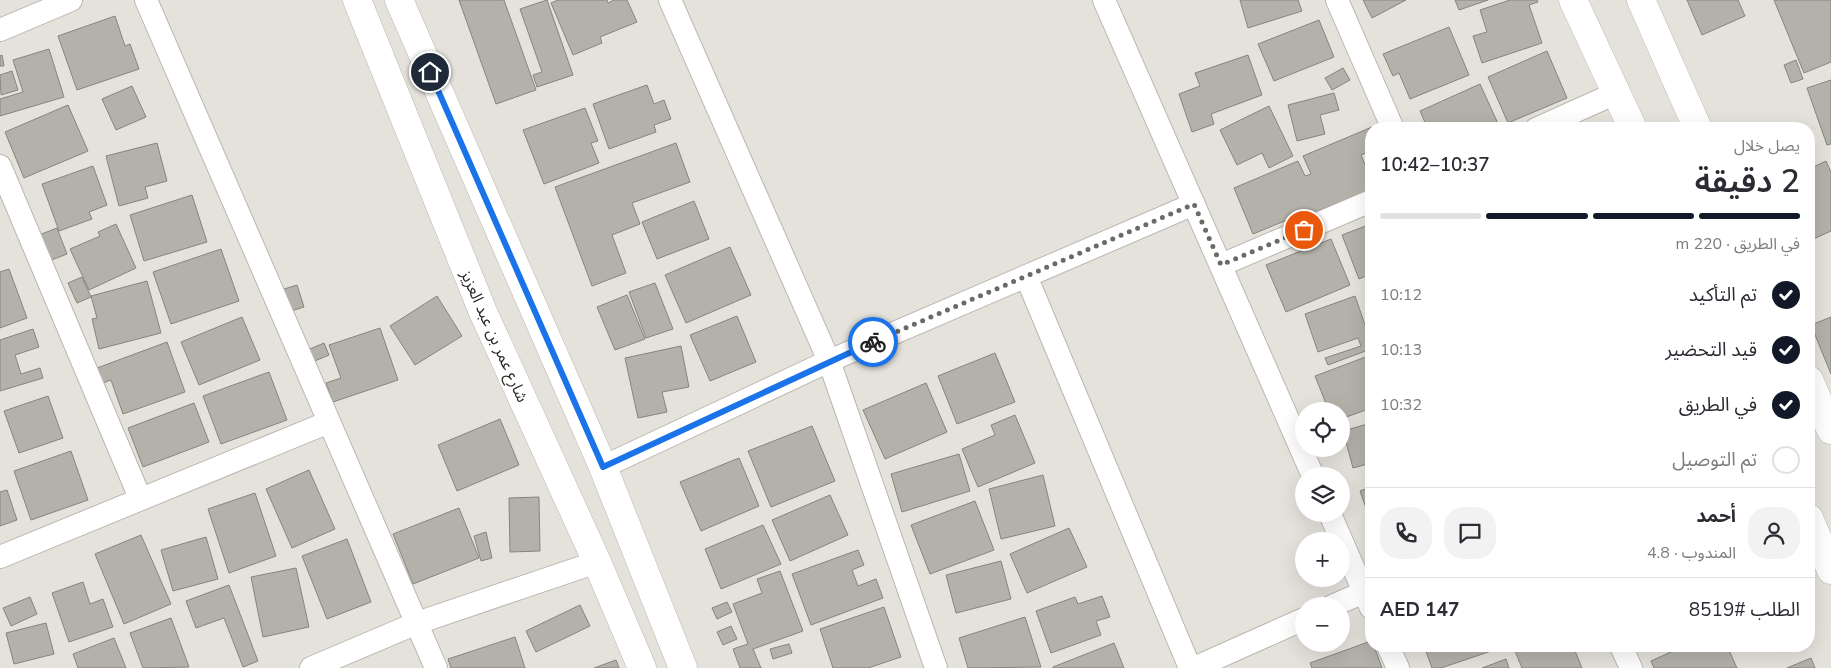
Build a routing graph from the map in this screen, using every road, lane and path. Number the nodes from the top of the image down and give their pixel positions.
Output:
1 (71, 0) edge
2 (146, 0) edge
3 (357, 0) edge
4 (399, 0) edge
5 (670, 0) edge
6 (1104, 0) edge
7 (1337, 0) edge
8 (1574, 0) edge
9 (1640, 0) edge
10 (0, 30) edge
11 (1616, 93) junction
12 (1390, 122) edge
13 (1552, 122) edge
14 (1630, 122) edge
15 (1695, 122) edge
16 (0, 166) edge
17 (1194, 204) junction
18 (1365, 204) edge
19 (1221, 265) junction
20 (1026, 276) junction
21 (829, 361) junction
22 (1815, 394) edge
23 (329, 422) junction
24 (1831, 430) edge
25 (603, 467) junction
26 (1309, 467) edge
27 (140, 498) junction
28 (1334, 522) edge
29 (1815, 532) edge
30 (0, 557) edge
31 (597, 562) junction
32 (1831, 570) edge
33 (1365, 588) edge
34 (1365, 597) edge
35 (1350, 601) edge
36 (416, 622) junction
37 (1295, 623) edge
38 (1391, 652) edge
39 (1624, 652) edge
40 (311, 668) edge
41 (436, 668) edge
42 (642, 668) edge
43 (683, 668) edge
44 (936, 668) edge
45 (1190, 668) edge
46 (1194, 668) edge
47 (1398, 668) edge
48 (1631, 668) edge

1 - 10 street
2 - 23 street
3 - 31 main road, شارع عمر بن عبد العزيز
4 - 25 main road
5 - 21 street
6 - 17 street
7 - 12 street
8 - 11 main road
9 - 15 main road
11 - 13 street
11 - 14 main road
16 - 27 street
17 - 19 street
17 - 20 street
18 - 19 street
19 - 26 street
20 - 21 street
20 - 45 street
21 - 25 street
21 - 44 street
22 - 24 main road
23 - 27 street
23 - 36 street
25 - 43 main road
27 - 30 street
28 - 33 street
29 - 32 main road
31 - 36 street
31 - 42 main road, شارع عمر بن عبد العزيز
34 - 35 street
36 - 40 street
36 - 41 street
37 - 46 street
38 - 47 street
39 - 48 street

